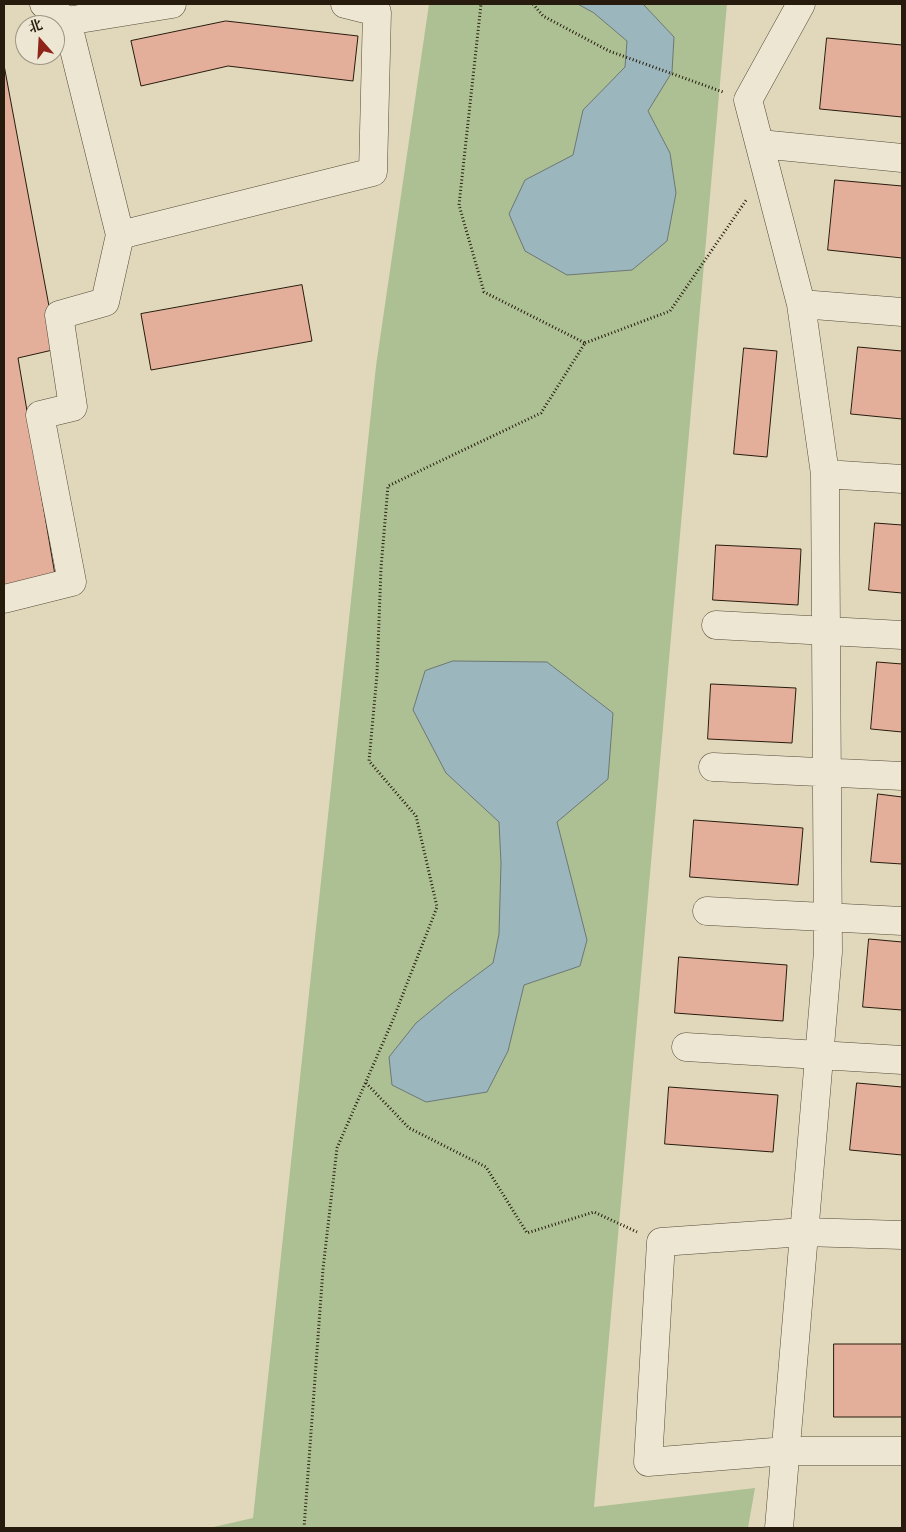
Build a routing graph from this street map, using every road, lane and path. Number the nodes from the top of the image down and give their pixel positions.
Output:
1 (44, 4) edge
2 (172, 4) edge
3 (345, 4) edge
4 (480, 4) edge
5 (533, 4) edge
6 (801, 4) edge
7 (67, 21) junction
8 (748, 100) junction
9 (760, 144) junction
10 (902, 158) edge
11 (767, 170) junction
12 (120, 236) junction
13 (802, 304) junction
14 (902, 312) edge
15 (585, 343) junction
16 (824, 474) junction
17 (902, 479) edge
18 (4, 599) edge
19 (716, 625) dead end
20 (825, 631) junction
21 (902, 635) edge
22 (713, 767) dead end
23 (827, 773) junction
24 (902, 776) edge
25 (707, 911) dead end
26 (827, 917) junction
27 (902, 920) edge
28 (686, 1047) dead end
29 (819, 1055) junction
30 (902, 1060) edge
31 (366, 1083) junction
32 (804, 1232) junction
33 (902, 1235) edge
34 (661, 1242) junction
35 (786, 1451) junction
36 (902, 1451) edge
37 (304, 1528) edge
38 (779, 1528) edge

1 - 7 lane
2 - 7 lane
3 - 12 lane
4 - 15 path
5 - 8 path
6 - 8 lane
7 - 12 lane
8 - 9 lane
9 - 10 lane
9 - 11 lane
11 - 13 lane
11 - 15 path
12 - 18 lane
13 - 14 lane
13 - 16 lane
15 - 31 path
16 - 17 lane
16 - 20 lane
19 - 20 lane
20 - 21 lane
20 - 23 lane
22 - 23 lane
23 - 24 lane
23 - 26 lane
25 - 26 lane
26 - 27 lane
26 - 29 lane
28 - 29 lane
29 - 30 lane
29 - 32 lane
31 - 34 path
31 - 37 path
32 - 33 lane
32 - 34 lane
32 - 35 lane
34 - 35 lane
35 - 36 lane
35 - 38 lane

